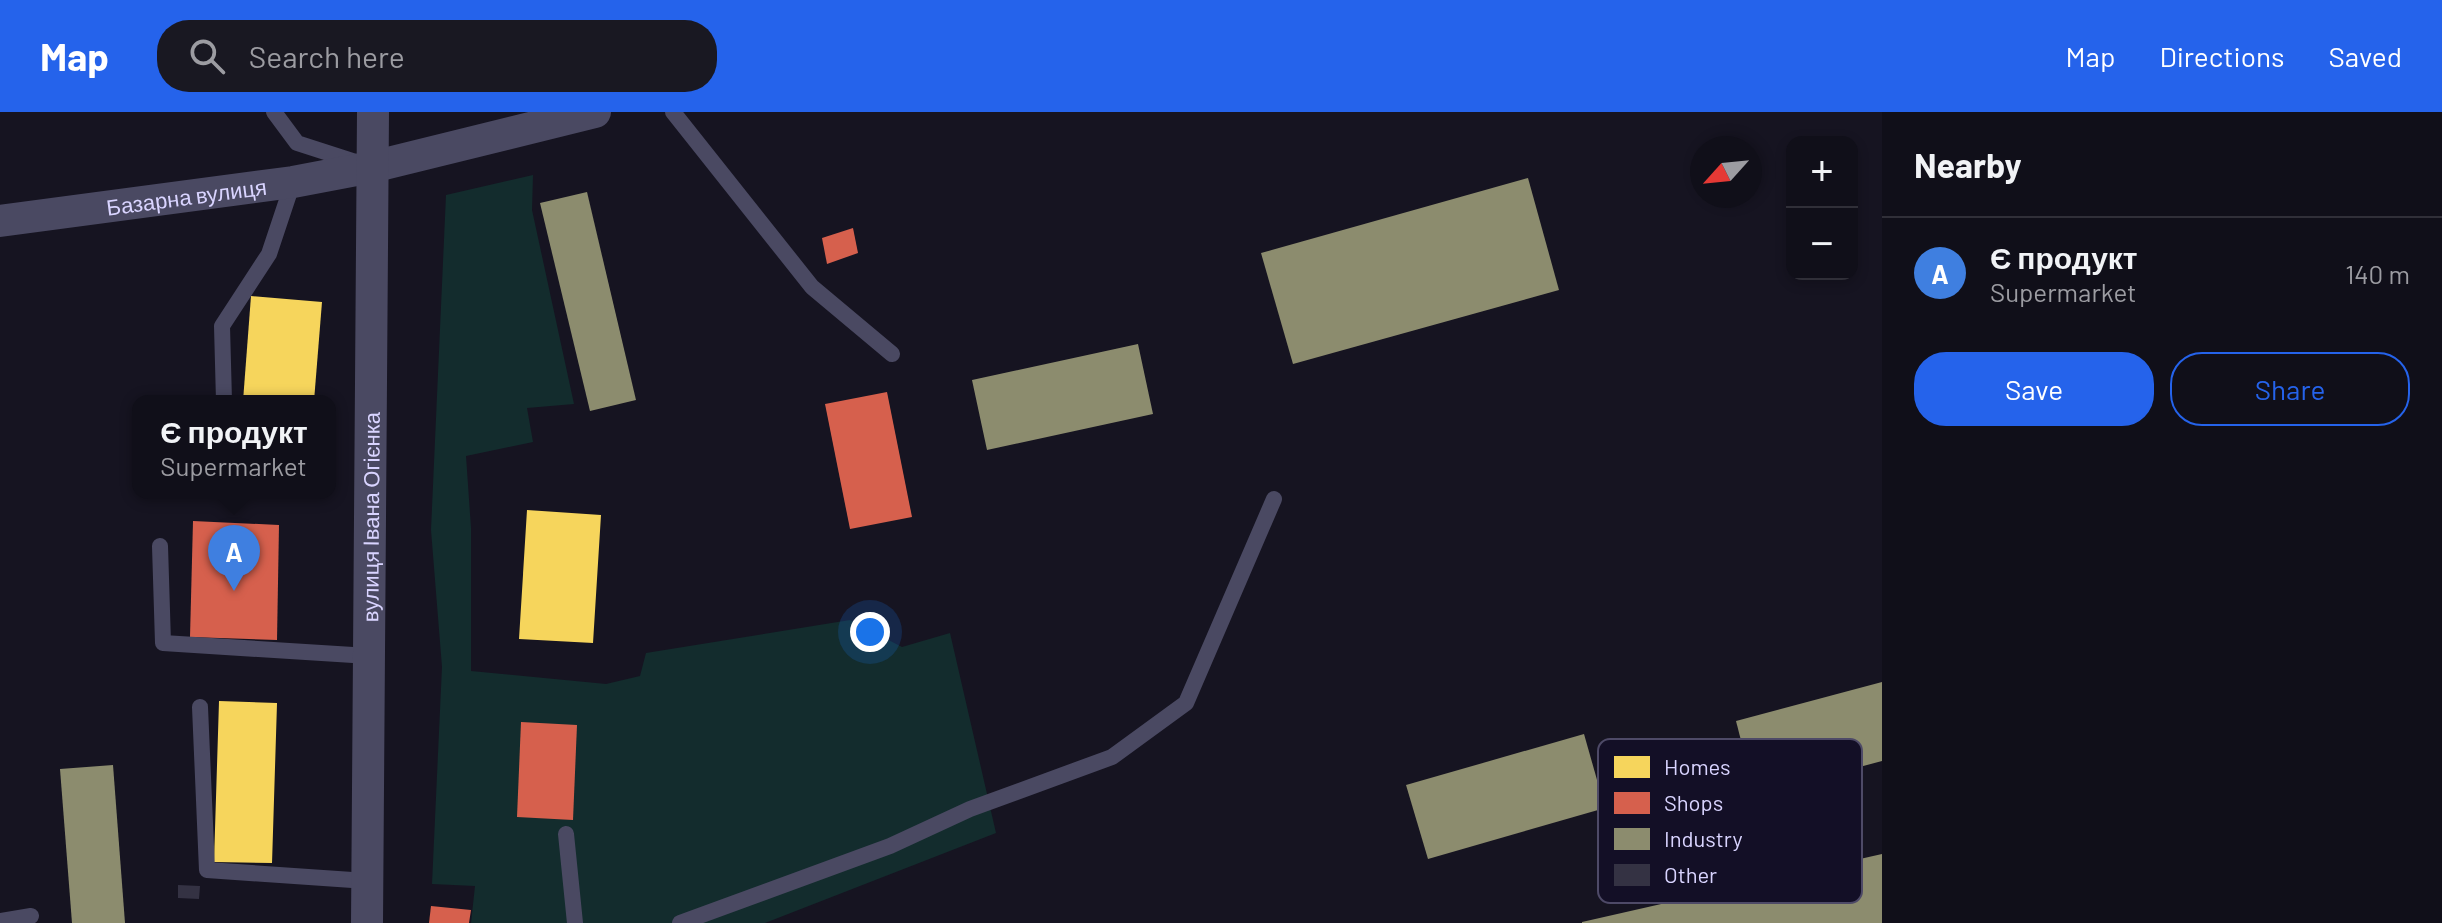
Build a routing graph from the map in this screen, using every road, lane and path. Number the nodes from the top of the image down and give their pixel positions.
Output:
1 (274, 112) edge
2 (373, 112) edge
3 (595, 112) edge
4 (673, 112) edge
5 (372, 167) junction
6 (293, 182) junction
7 (0, 221) edge
8 (892, 354) dead end
9 (224, 395) edge
10 (1274, 499) dead end
11 (160, 546) dead end
12 (369, 656) junction
13 (200, 707) dead end
14 (566, 834) dead end
15 (367, 881) junction
16 (31, 916) dead end
17 (0, 921) edge
18 (367, 923) edge
19 (575, 923) edge
20 (680, 923) edge

1 - 5 lane
2 - 5 street, вулиця Івана Огієнка
3 - 5 street, Базарна вулиця
4 - 8 lane
5 - 6 street, Базарна вулиця
5 - 12 street, вулиця Івана Огієнка
6 - 7 street, Базарна вулиця
6 - 9 lane
10 - 20 lane
11 - 12 lane
12 - 15 street, вулиця Івана Огієнка
13 - 15 lane
14 - 19 lane
15 - 18 street, вулиця Івана Огієнка
16 - 17 lane

